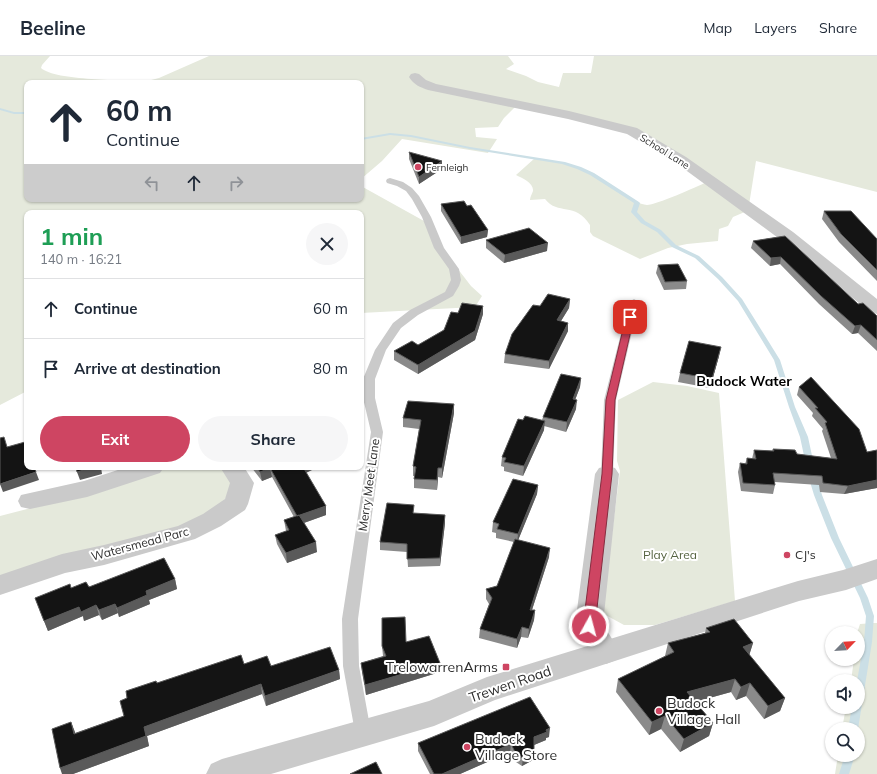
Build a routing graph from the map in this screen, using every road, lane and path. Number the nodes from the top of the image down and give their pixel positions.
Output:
1 (414, 77) dead end
2 (390, 181) dead end
3 (634, 302) dead end
4 (877, 308) edge
5 (144, 470) edge
6 (234, 470) edge
7 (607, 474) joint
8 (30, 501) dead end
9 (862, 575) edge
10 (0, 585) edge
11 (606, 652) junction
12 (363, 732) junction
13 (222, 774) edge

1 - 4 street, School Lane
2 - 12 lane, Merry Meet Lane
3 - 7 lane
5 - 8 street
6 - 10 street, Watersmead Parc
7 - 11 street
9 - 11 street, Trewen Road
11 - 12 street, Trewen Road
12 - 13 street, Trewen Road

